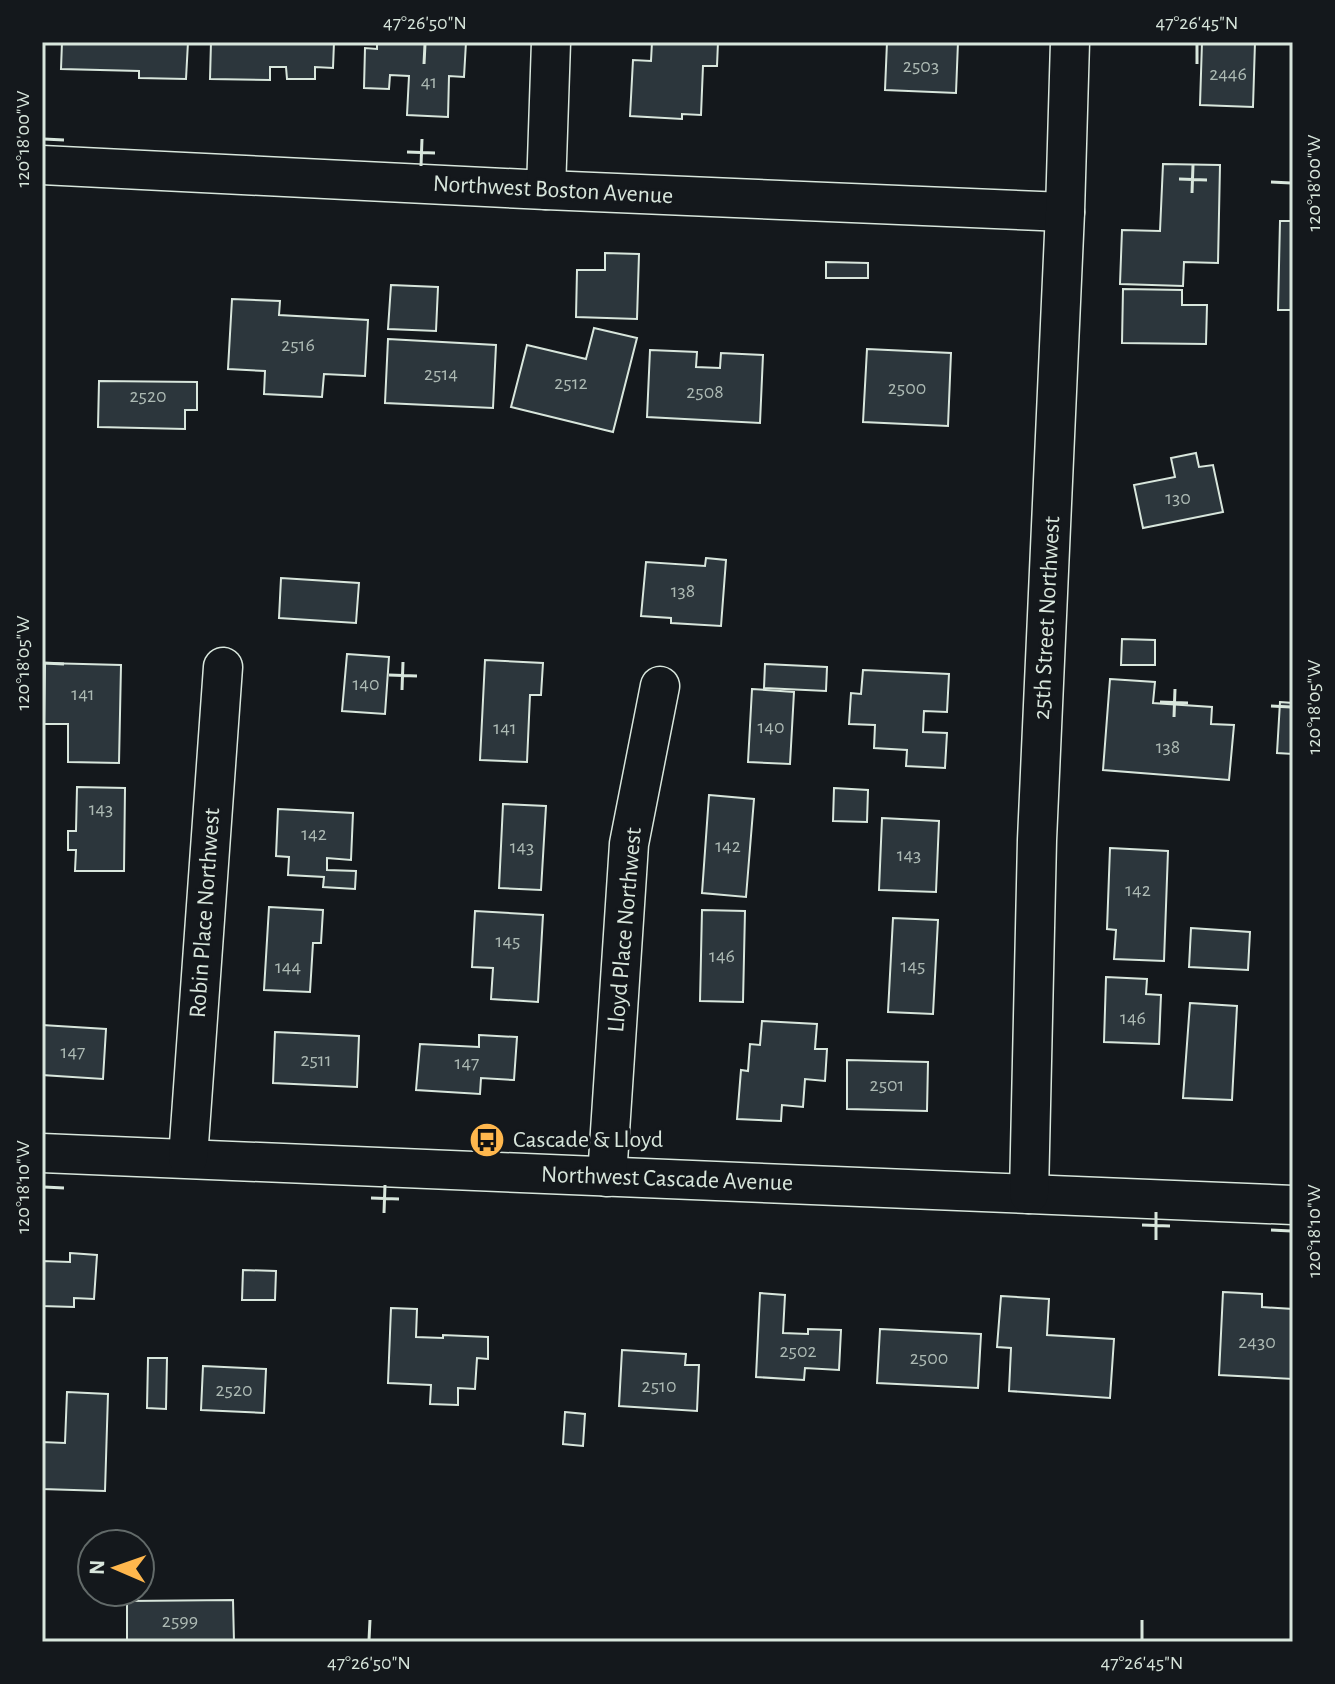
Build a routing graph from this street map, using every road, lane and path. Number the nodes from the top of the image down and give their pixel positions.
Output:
1 (551, 42) edge
2 (1070, 42) edge
3 (42, 165) edge
4 (546, 190) junction
5 (1065, 212) junction
6 (223, 667) dead end
7 (660, 686) dead end
8 (42, 1153) edge
9 (188, 1158) junction
10 (607, 1177) junction
11 (1029, 1194) junction
12 (1293, 1205) edge

1 - 4 street
2 - 5 street, 25th Street Northwest
3 - 4 street, Northwest Boston Avenue
4 - 5 street, Northwest Boston Avenue
5 - 11 street, 25th Street Northwest
6 - 9 street, Robin Place Northwest
7 - 10 street, Lloyd Place Northwest
8 - 9 street, Northwest Cascade Avenue
9 - 10 street, Northwest Cascade Avenue
10 - 11 street, Northwest Cascade Avenue
11 - 12 street, Northwest Cascade Avenue

